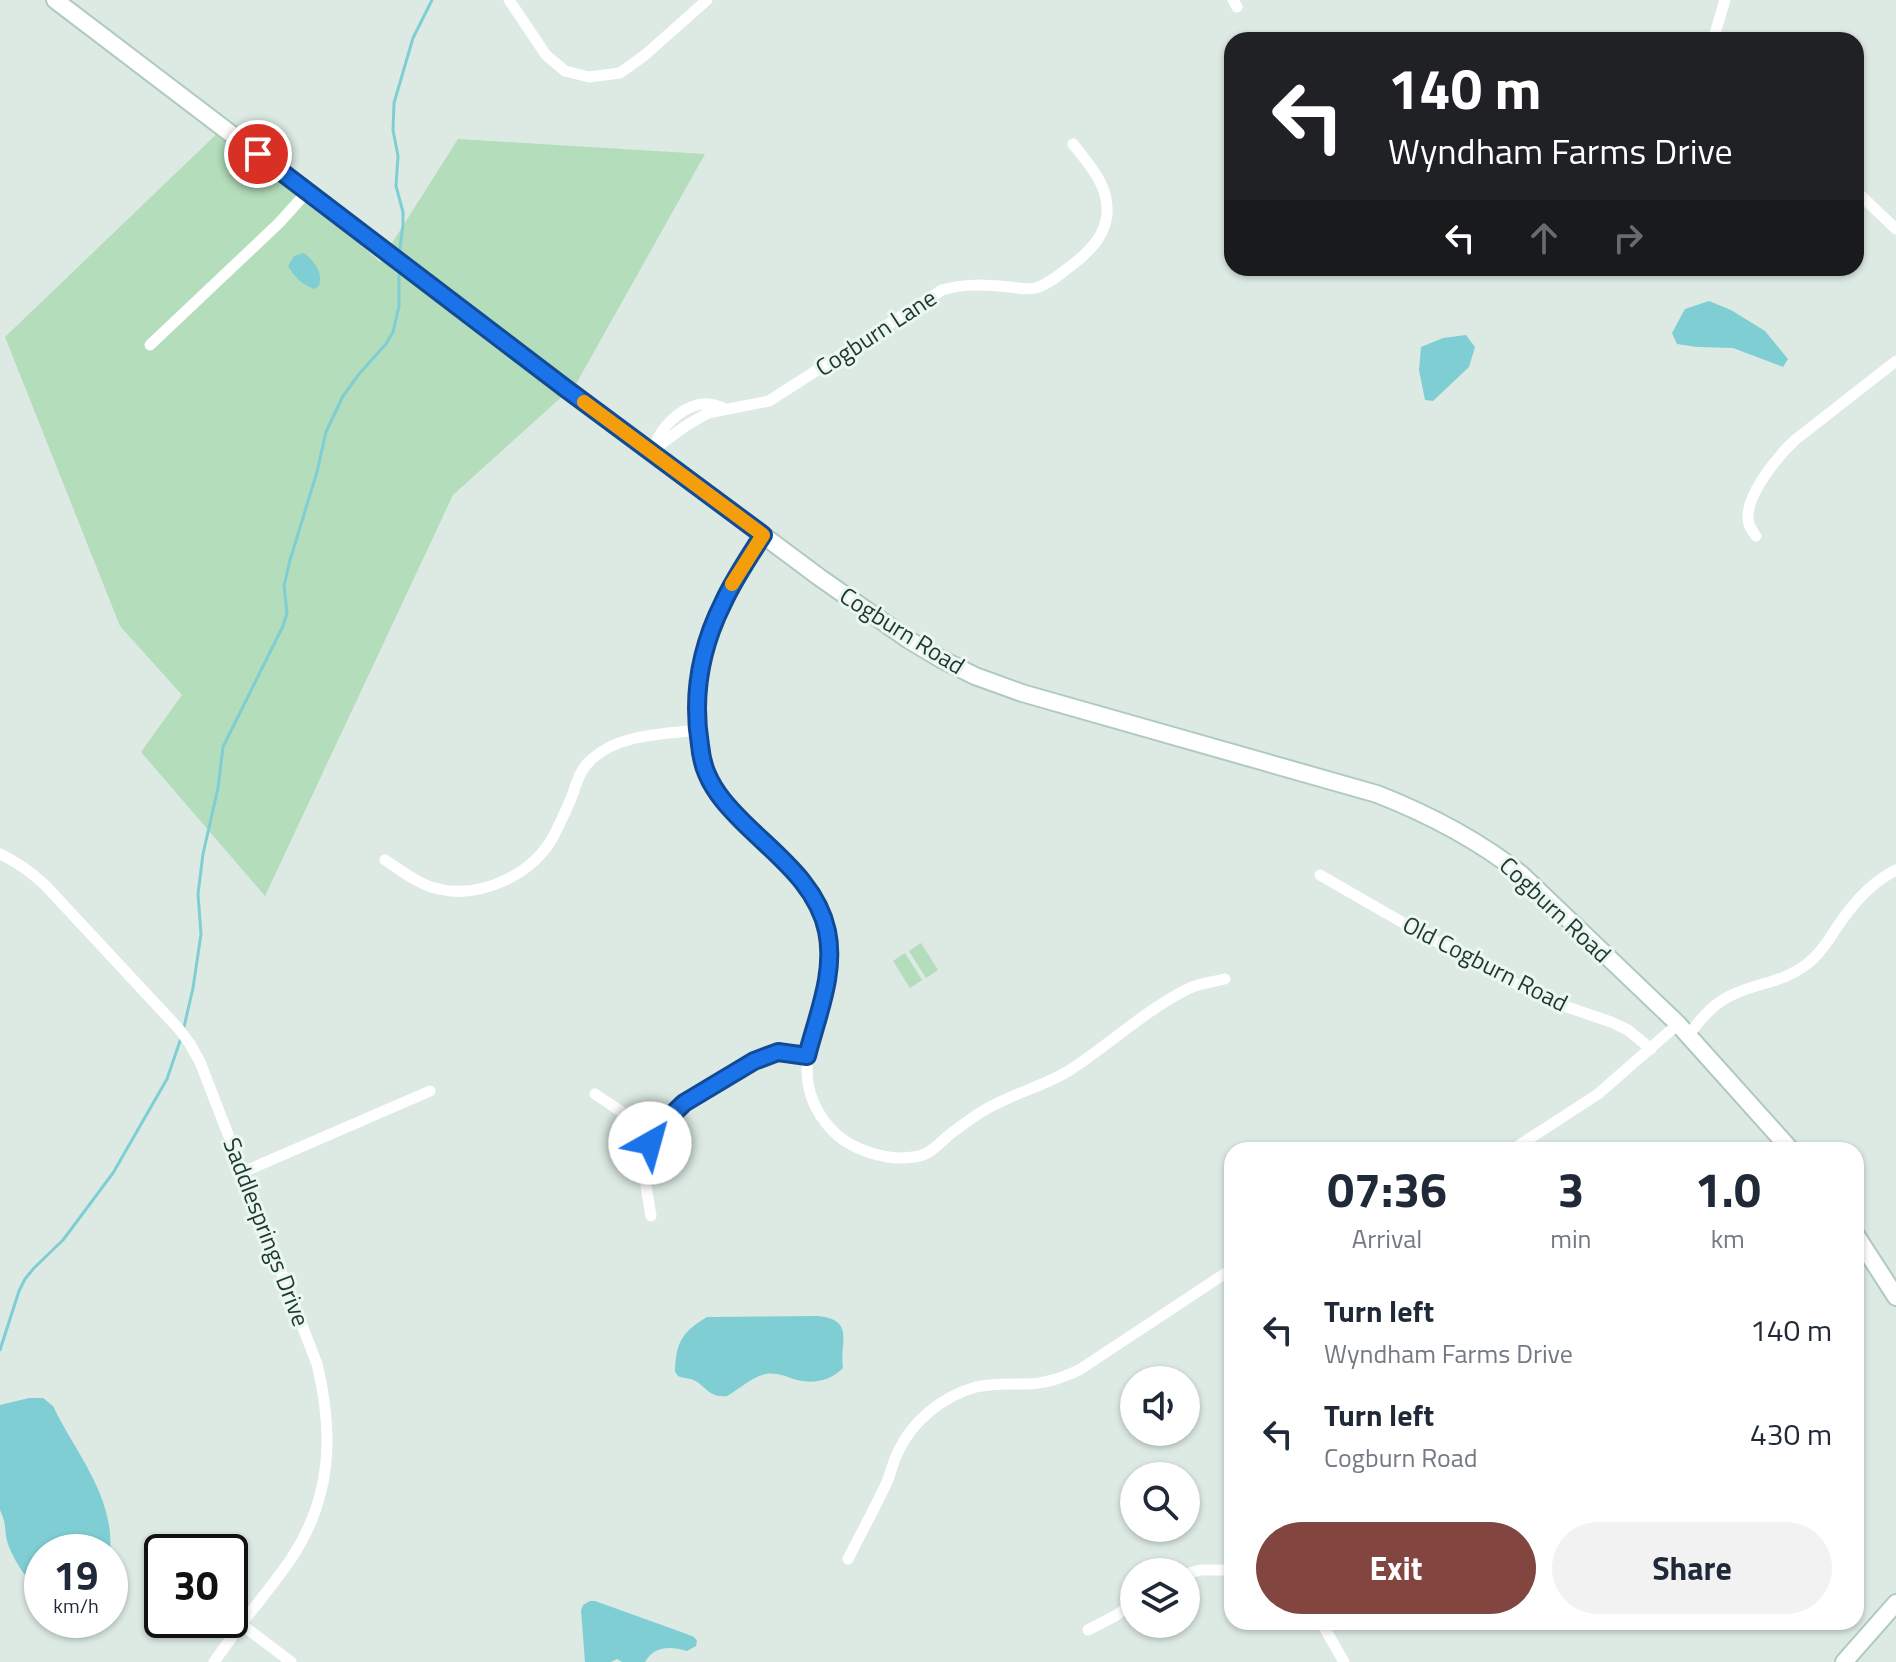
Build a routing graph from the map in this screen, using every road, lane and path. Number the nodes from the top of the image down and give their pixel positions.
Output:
1 (55, 0) edge
2 (509, 0) edge
3 (707, 0) edge
4 (1725, 0) edge
5 (1715, 32) edge
6 (1073, 144) dead end
7 (307, 192) junction
8 (1864, 199) edge
9 (1896, 229) edge
10 (150, 345) dead end
11 (1896, 361) edge
12 (654, 450) junction
13 (763, 535) junction
14 (1756, 536) dead end
15 (698, 730) junction
16 (0, 854) edge
17 (385, 860) dead end
18 (1896, 870) edge
19 (1320, 875) dead end
20 (1225, 979) dead end
21 (1683, 1030) junction
22 (1651, 1049) junction
23 (807, 1056) junction
24 (430, 1091) dead end
25 (595, 1094) dead end
26 (653, 1133) junction
27 (1524, 1142) edge
28 (1784, 1142) edge
29 (243, 1172) junction
30 (651, 1216) dead end
31 (1864, 1247) edge
32 (1224, 1274) edge
33 (1896, 1297) edge
34 (848, 1559) dead end
35 (1200, 1570) edge
36 (1224, 1570) edge
37 (1896, 1603) edge
38 (1120, 1613) edge
39 (248, 1615) edge
40 (248, 1629) edge
41 (1088, 1630) dead end
42 (1326, 1630) edge
43 (231, 1638) edge
44 (214, 1662) edge
45 (291, 1662) edge
46 (1344, 1662) edge
47 (1844, 1662) edge

1 - 7 street, Cogburn Road
2 - 3 street
4 - 5 street
6 - 12 street, Cogburn Lane
7 - 10 street
7 - 12 street, Cogburn Road
8 - 9 street
11 - 14 street
12 - 13 street, Cogburn Road
13 - 15 street
13 - 21 street, Cogburn Road
15 - 17 street
15 - 23 street
16 - 29 street, Saddlesprings Drive
18 - 21 street
19 - 22 street, Old Cogburn Road
20 - 23 street
21 - 22 street
21 - 28 street, Cogburn Road
22 - 27 street
23 - 26 street
24 - 29 street
25 - 26 street
26 - 30 street
29 - 39 street, Saddlesprings Drive
31 - 33 street
32 - 34 street
35 - 36 street
37 - 47 street
38 - 41 street
40 - 45 street
42 - 46 street
43 - 44 street, Saddlesprings Drive

